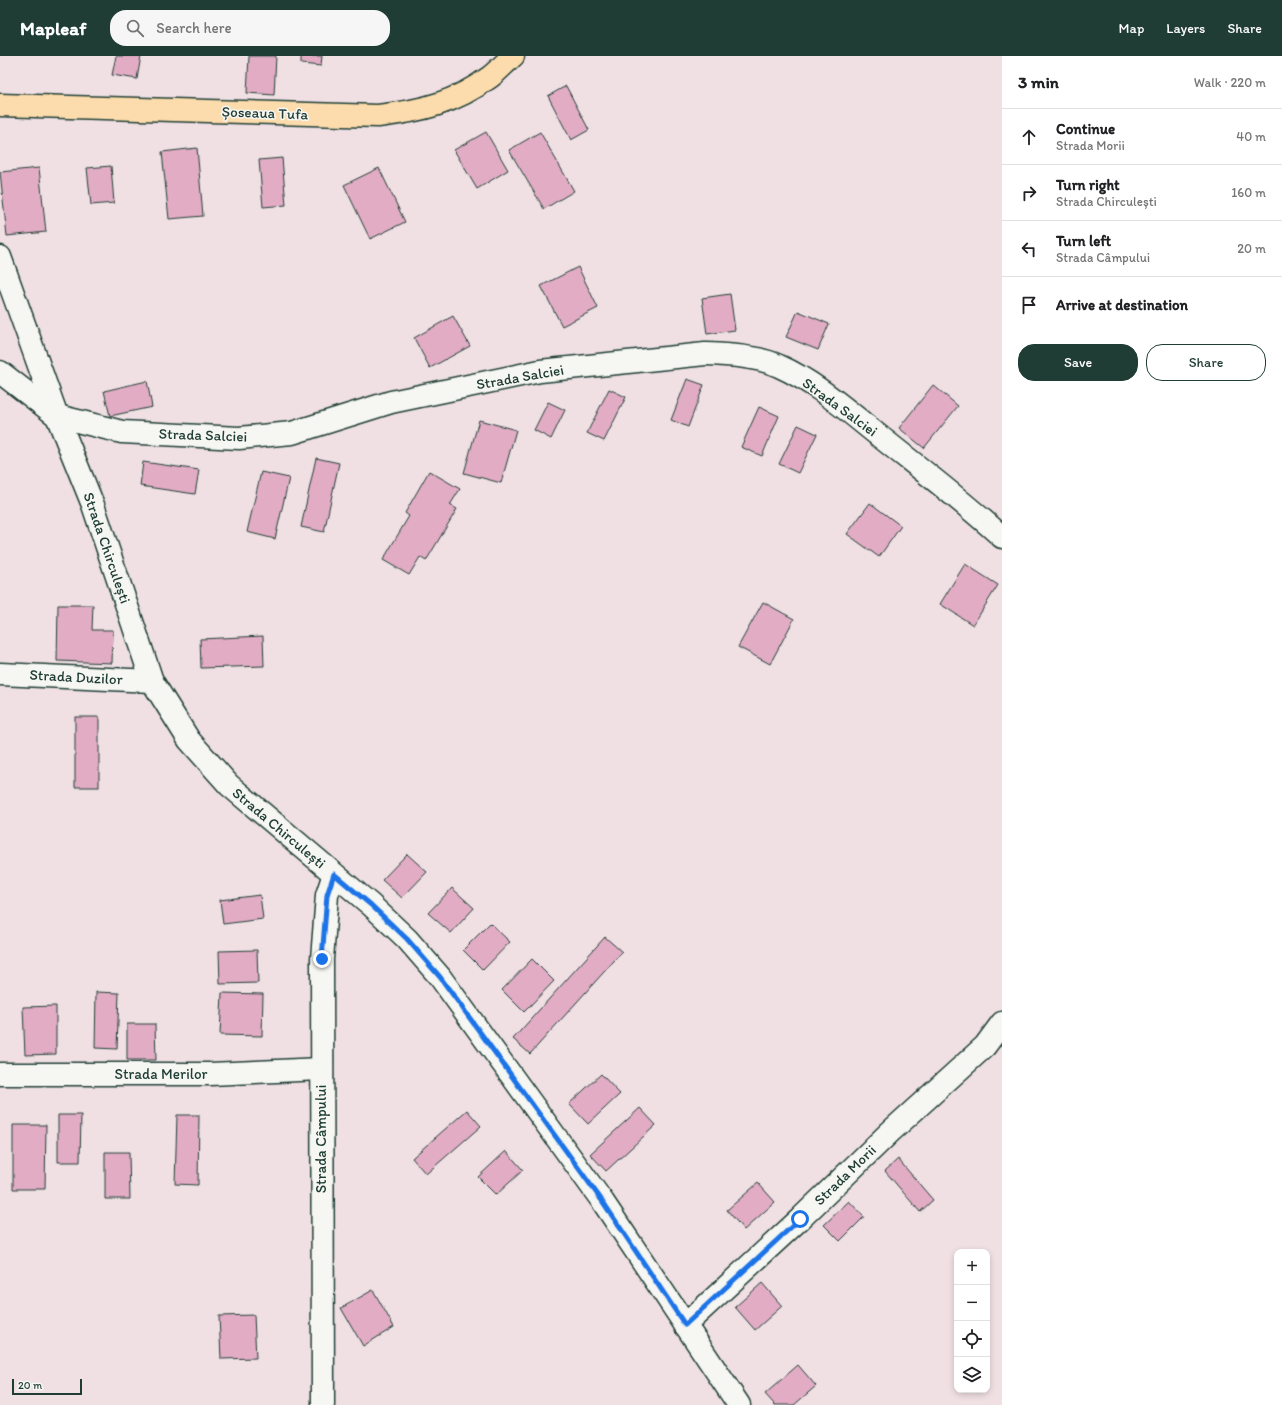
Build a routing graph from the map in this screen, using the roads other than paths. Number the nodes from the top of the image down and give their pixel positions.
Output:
1 (513, 56) edge
2 (0, 105) edge
3 (0, 257) edge
4 (0, 372) edge
5 (57, 416) junction
6 (1002, 537) edge
7 (0, 674) edge
8 (152, 681) junction
9 (334, 874) junction
10 (1002, 1023) edge
11 (321, 1069) junction
12 (0, 1074) edge
13 (685, 1325) junction
14 (323, 1405) edge
15 (740, 1405) edge

1 - 2 main road, Șoseaua Tufa
3 - 5 street, Strada Chirculești
4 - 5 street, Strada Salciei
5 - 6 street, Strada Salciei
5 - 8 street, Strada Chirculești
7 - 8 street, Strada Duzilor
8 - 9 street, Strada Chirculești
9 - 11 street, Strada Câmpului
9 - 13 street, Strada Chirculești
10 - 13 street, Strada Morii
11 - 12 street, Strada Merilor
11 - 14 street, Strada Câmpului
13 - 15 street, Strada Chirculești

